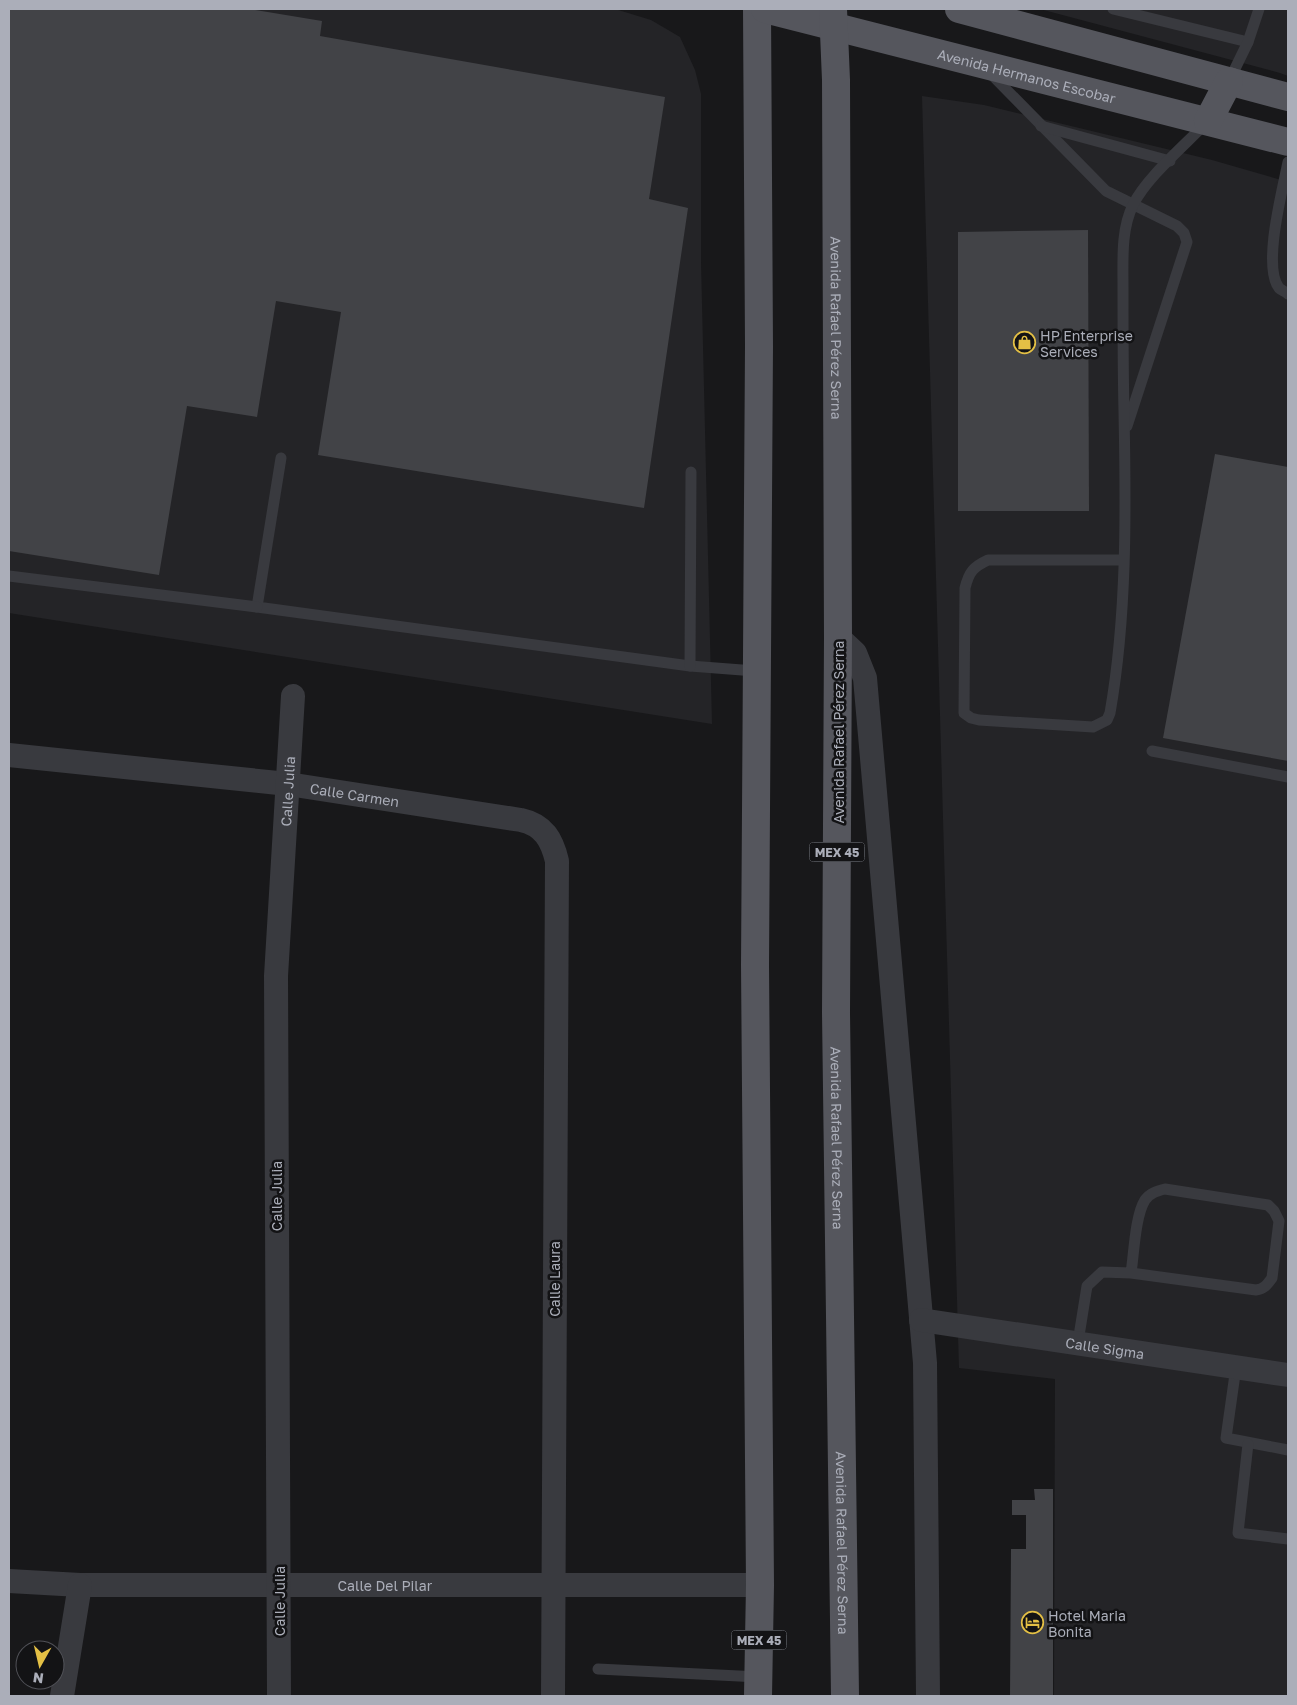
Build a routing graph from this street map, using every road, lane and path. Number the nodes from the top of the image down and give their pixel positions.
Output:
1 (757, 9) edge
2 (765, 9) edge
3 (959, 9) edge
4 (1113, 9) edge
5 (1259, 9) edge
6 (833, 17) edge
7 (1248, 42) junction
8 (979, 62) junction
9 (1229, 81) junction
10 (1288, 98) edge
11 (1208, 121) junction
12 (1041, 126) junction
13 (1288, 142) edge
14 (1170, 161) junction
15 (1288, 162) edge
16 (1132, 205) junction
17 (1288, 294) edge
18 (1124, 435) junction
19 (281, 458) dead end
20 (691, 472) dead end
21 (1122, 560) junction
22 (9, 576) edge
23 (257, 607) junction
24 (838, 637) junction
25 (690, 666) junction
26 (755, 671) junction
27 (293, 696) dead end
28 (1152, 751) dead end
29 (9, 755) edge
30 (1288, 777) edge
31 (288, 784) junction
32 (557, 861) joint
33 (1131, 1273) junction
34 (921, 1320) junction
35 (1078, 1342) junction
36 (1236, 1367) junction
37 (1288, 1375) edge
38 (1248, 1444) junction
39 (1288, 1450) edge
40 (1288, 1539) edge
41 (9, 1581) edge
42 (279, 1584) junction
43 (80, 1585) junction
44 (760, 1585) junction
45 (554, 1586) junction
46 (598, 1669) dead end
47 (759, 1687) edge
48 (62, 1696) edge
49 (279, 1696) edge
50 (553, 1696) edge
51 (845, 1696) edge
52 (928, 1696) edge

1 - 26 main road, MEX 45
2 - 6 main road, Avenida Hermanos Escobar
3 - 9 main road
4 - 7 lane
5 - 7 lane
6 - 8 main road, Avenida Hermanos Escobar
6 - 24 main road, Avenida Rafael Pérez Serna / MEX 45
7 - 9 lane
8 - 11 main road, Avenida Hermanos Escobar
8 - 12 lane
9 - 10 main road
9 - 11 main road
11 - 13 main road, Avenida Hermanos Escobar
11 - 14 lane
12 - 14 lane
12 - 16 lane
14 - 16 lane
15 - 17 lane
16 - 18 lane
16 - 18 lane
18 - 21 lane
19 - 23 lane
20 - 25 lane
21 - 21 lane
22 - 23 lane
23 - 25 lane
24 - 34 street
24 - 51 main road, Avenida Rafael Pérez Serna / MEX 45
25 - 26 lane
26 - 44 main road, MEX 45
27 - 31 street, Calle Julia
28 - 30 lane
29 - 31 street, Calle Carmen
31 - 32 street, Calle Carmen
31 - 42 street, Calle Julia
32 - 45 street, Calle Laura
33 - 33 lane
33 - 35 lane
34 - 35 street, Calle Sigma
34 - 52 street
35 - 36 street, Calle Sigma
36 - 37 street, Calle Sigma
36 - 38 lane
38 - 39 lane
38 - 40 lane
41 - 43 street, Calle Del Pilar
42 - 43 street, Calle Del Pilar
42 - 45 street, Calle Del Pilar
42 - 49 street, Calle Julia
43 - 48 street
44 - 45 street, Calle Del Pilar
44 - 47 main road, MEX 45
45 - 50 street, Calle Laura
46 - 47 lane

